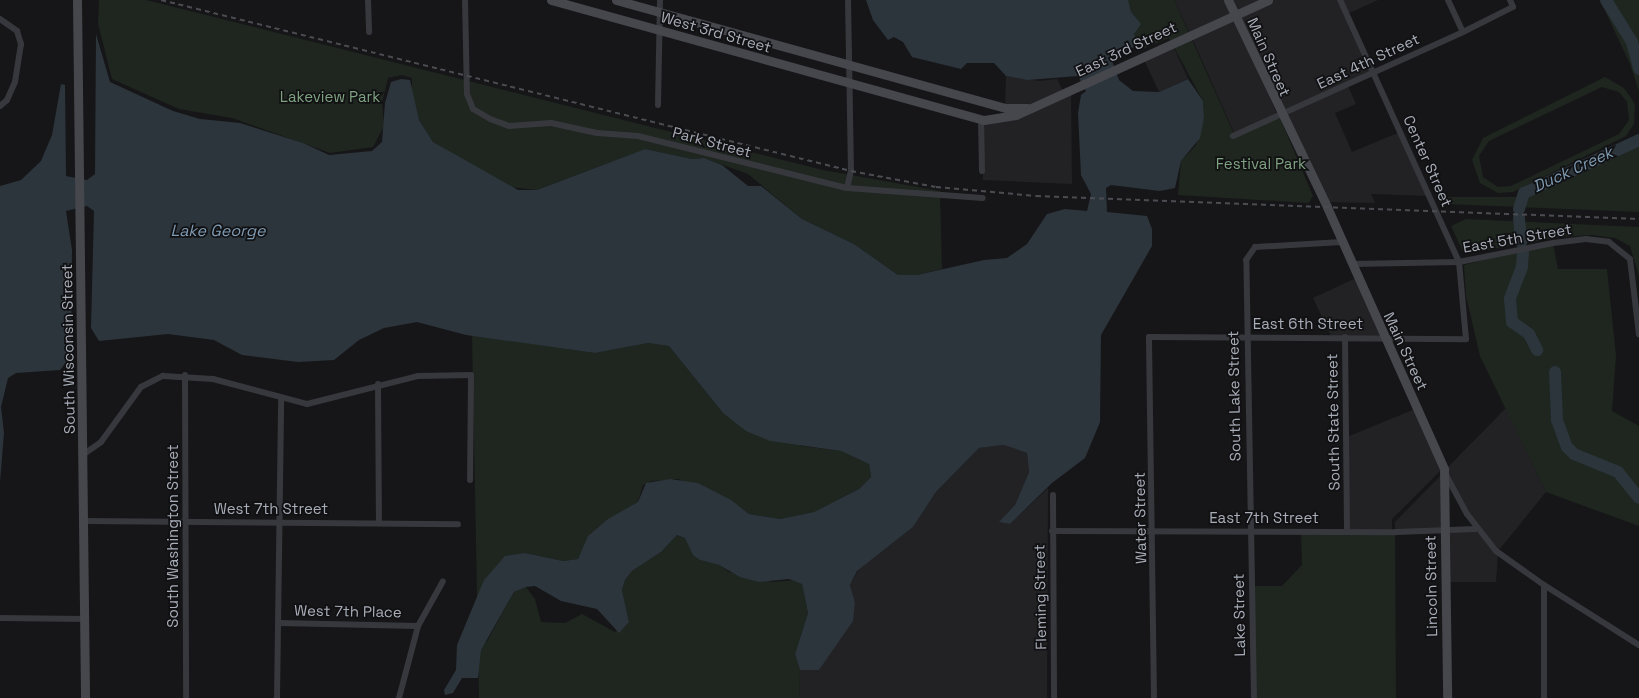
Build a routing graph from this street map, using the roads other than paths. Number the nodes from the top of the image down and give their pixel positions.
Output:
1 (78, 0) edge
2 (368, 0) edge
3 (465, 0) edge
4 (552, 0) edge
5 (616, 0) edge
6 (660, 0) edge
7 (848, 0) edge
8 (1228, 0) edge
9 (1268, 0) edge
10 (1340, 0) edge
11 (1448, 0) edge
12 (1510, 0) edge
13 (660, 13) junction
14 (1235, 15) junction
15 (0, 19) edge
16 (660, 30) junction
17 (369, 32) dead end
18 (1463, 32) junction
19 (850, 66) junction
20 (1374, 73) junction
21 (850, 84) junction
22 (658, 105) dead end
23 (0, 106) edge
24 (1029, 108) junction
25 (1280, 116) junction
26 (981, 119) junction
27 (1233, 136) dead end
28 (982, 171) dead end
29 (847, 188) junction
30 (983, 198) dead end
31 (1342, 242) junction
32 (1459, 262) junction
33 (1352, 264) junction
34 (1638, 334) edge
35 (1149, 337) joint
36 (1246, 337) junction
37 (1344, 337) junction
38 (1383, 338) junction
39 (1466, 339) joint
40 (185, 375) junction
41 (378, 384) junction
42 (281, 399) junction
43 (84, 454) junction
44 (1445, 473) junction
45 (470, 480) dead end
46 (1053, 495) dead end
47 (85, 521) junction
48 (186, 522) junction
49 (280, 522) junction
50 (379, 523) junction
51 (458, 524) dead end
52 (1476, 529) junction
53 (1153, 530) junction
54 (1052, 531) junction
55 (1250, 531) junction
56 (1348, 531) junction
57 (1444, 531) junction
58 (443, 581) dead end
59 (1544, 585) junction
60 (0, 618) edge
61 (86, 619) junction
62 (279, 623) junction
63 (418, 626) junction
64 (1638, 641) edge
65 (84, 698) edge
66 (186, 698) edge
67 (277, 698) edge
68 (400, 698) edge
69 (1054, 698) edge
70 (1154, 698) edge
71 (1254, 698) edge
72 (1447, 698) edge
73 (1544, 698) edge

1 - 43 street, South Wisconsin Street
2 - 17 street
3 - 29 street, Park Street
4 - 16 street, West 3rd Street
5 - 13 street, West 3rd Street
6 - 13 street
7 - 19 street
8 - 14 street, Main Street
9 - 14 street, East 3rd Street
10 - 20 street, Center Street
11 - 18 street
12 - 18 street, East 4th Street
13 - 16 street
13 - 19 street, West 3rd Street
14 - 24 street, East 3rd Street
14 - 25 street, Main Street
15 - 23 street
16 - 21 street, West 3rd Street
16 - 22 street
18 - 20 street, East 4th Street
19 - 21 street
19 - 24 street, East 3rd Street
20 - 25 street, East 4th Street
20 - 32 street, Center Street
21 - 26 street, East 3rd Street
21 - 29 street
24 - 26 street, East 3rd Street
25 - 27 street, East 4th Street
25 - 31 street, Main Street
26 - 28 street
29 - 30 street, Park Street
31 - 33 street, Main Street
31 - 36 street, South Lake Street
32 - 33 street, East 5th Street
32 - 34 street, East 5th Street
32 - 39 street, Center Street
33 - 38 street, Main Street
35 - 36 street, East 6th Street
35 - 53 street, Water Street
36 - 37 street, East 6th Street
36 - 55 street, South Lake Street
37 - 38 street, East 6th Street
37 - 56 street, South State Street
38 - 39 street, East 6th Street
38 - 44 street, Main Street
40 - 42 street
40 - 43 street
40 - 48 street, South Washington Street
41 - 42 street
41 - 45 street
41 - 50 street
42 - 49 street
43 - 47 street, South Wisconsin Street
44 - 52 street, Main Street
44 - 57 street, Lincoln Street
46 - 54 street, Fleming Street
47 - 48 street, West 7th Street
47 - 61 street, South Wisconsin Street
48 - 49 street, West 7th Street
48 - 66 street, South Washington Street
49 - 50 street, West 7th Street
49 - 62 street
50 - 51 street, West 7th Street
52 - 57 street, East 7th Street
52 - 59 street, Main Street
53 - 54 street, East 7th Street
53 - 55 street, East 7th Street
53 - 70 street, Water Street
54 - 69 street, Fleming Street
55 - 56 street, East 7th Street
55 - 71 street, Lake Street
56 - 57 street, East 7th Street
57 - 72 street, Lincoln Street
58 - 63 street
59 - 64 street, Main Street
59 - 73 street
60 - 61 street
61 - 65 street, South Wisconsin Street
62 - 63 street, West 7th Place
62 - 67 street
63 - 68 street

